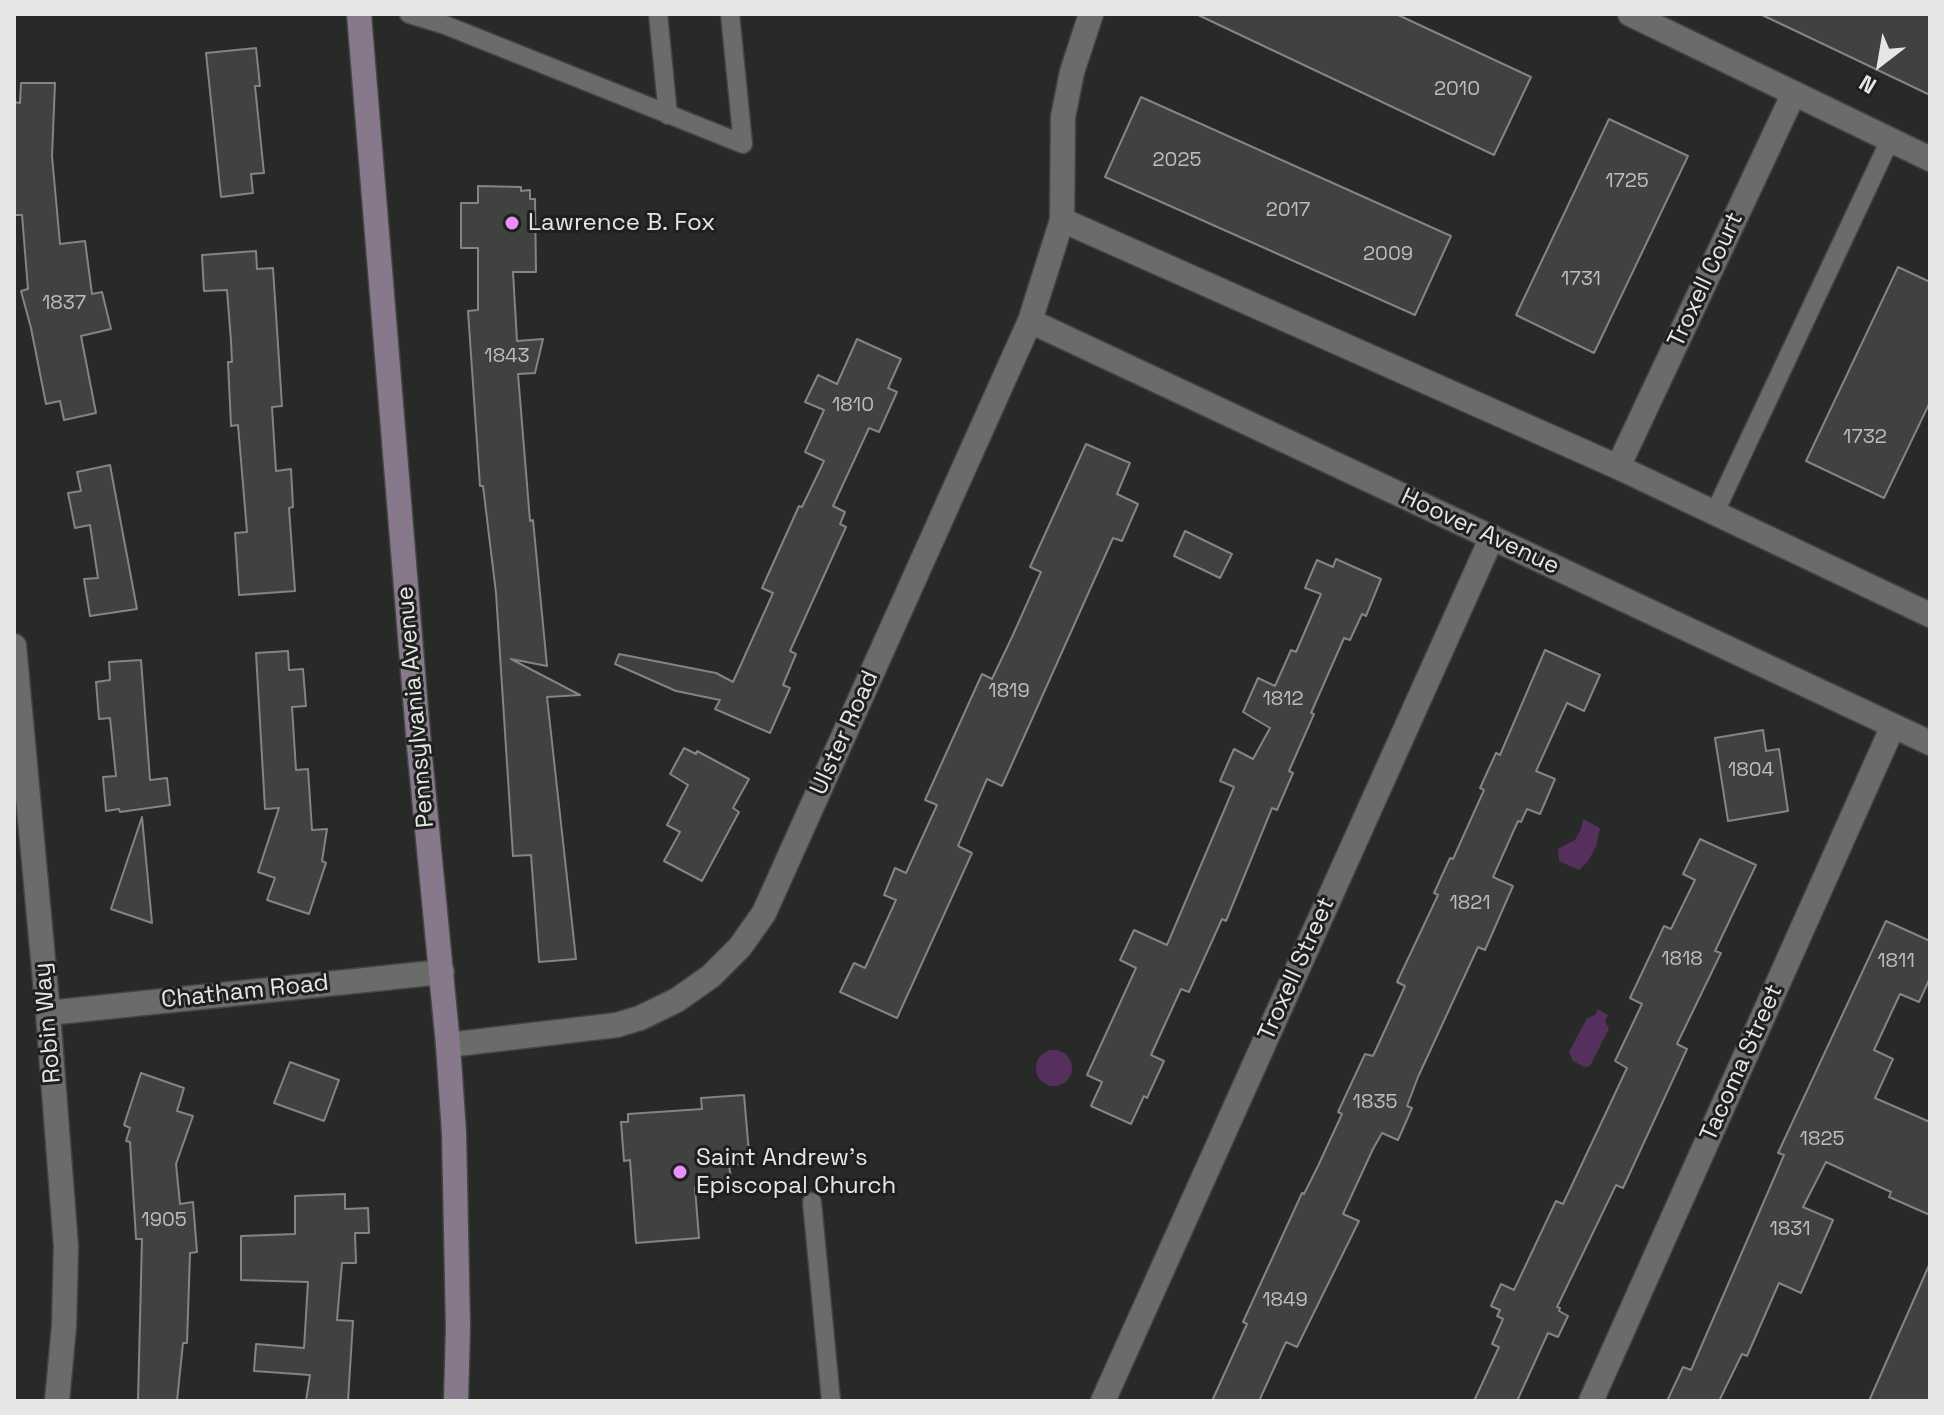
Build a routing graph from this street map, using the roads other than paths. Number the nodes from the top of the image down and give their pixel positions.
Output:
1 (359, 14) edge
2 (409, 14) edge
3 (658, 14) edge
4 (730, 14) edge
5 (1091, 14) edge
6 (1630, 14) edge
7 (1794, 93) junction
8 (668, 115) junction
9 (1890, 140) junction
10 (1930, 159) edge
11 (1062, 220) junction
12 (1030, 321) junction
13 (1618, 467) junction
14 (1715, 512) junction
15 (1492, 537) junction
16 (1930, 615) edge
17 (14, 646) edge
18 (1893, 726) junction
19 (1930, 743) edge
20 (442, 972) junction
21 (48, 1013) junction
22 (448, 1045) junction
23 (812, 1202) dead end
24 (57, 1401) edge
25 (456, 1401) edge
26 (831, 1401) edge
27 (1103, 1401) edge
28 (1591, 1401) edge

1 - 20 street, Pennsylvania Avenue
2 - 8 lane
3 - 8 lane
4 - 8 lane
5 - 11 street, Ulster Road
6 - 7 street
7 - 9 street
7 - 13 street, Troxell Court
9 - 10 street
9 - 14 lane
11 - 12 street, Ulster Road
11 - 13 street
12 - 15 street, Hoover Avenue
12 - 22 street, Ulster Road
13 - 14 street
14 - 16 street
15 - 18 street, Hoover Avenue
15 - 27 street, Troxell Street
17 - 21 street, Robin Way
18 - 19 street, Hoover Avenue
18 - 28 street, Tacoma Street
20 - 21 street, Chatham Road
20 - 22 street, Pennsylvania Avenue
21 - 24 street, Robin Way
22 - 25 street, Pennsylvania Avenue
23 - 26 lane

